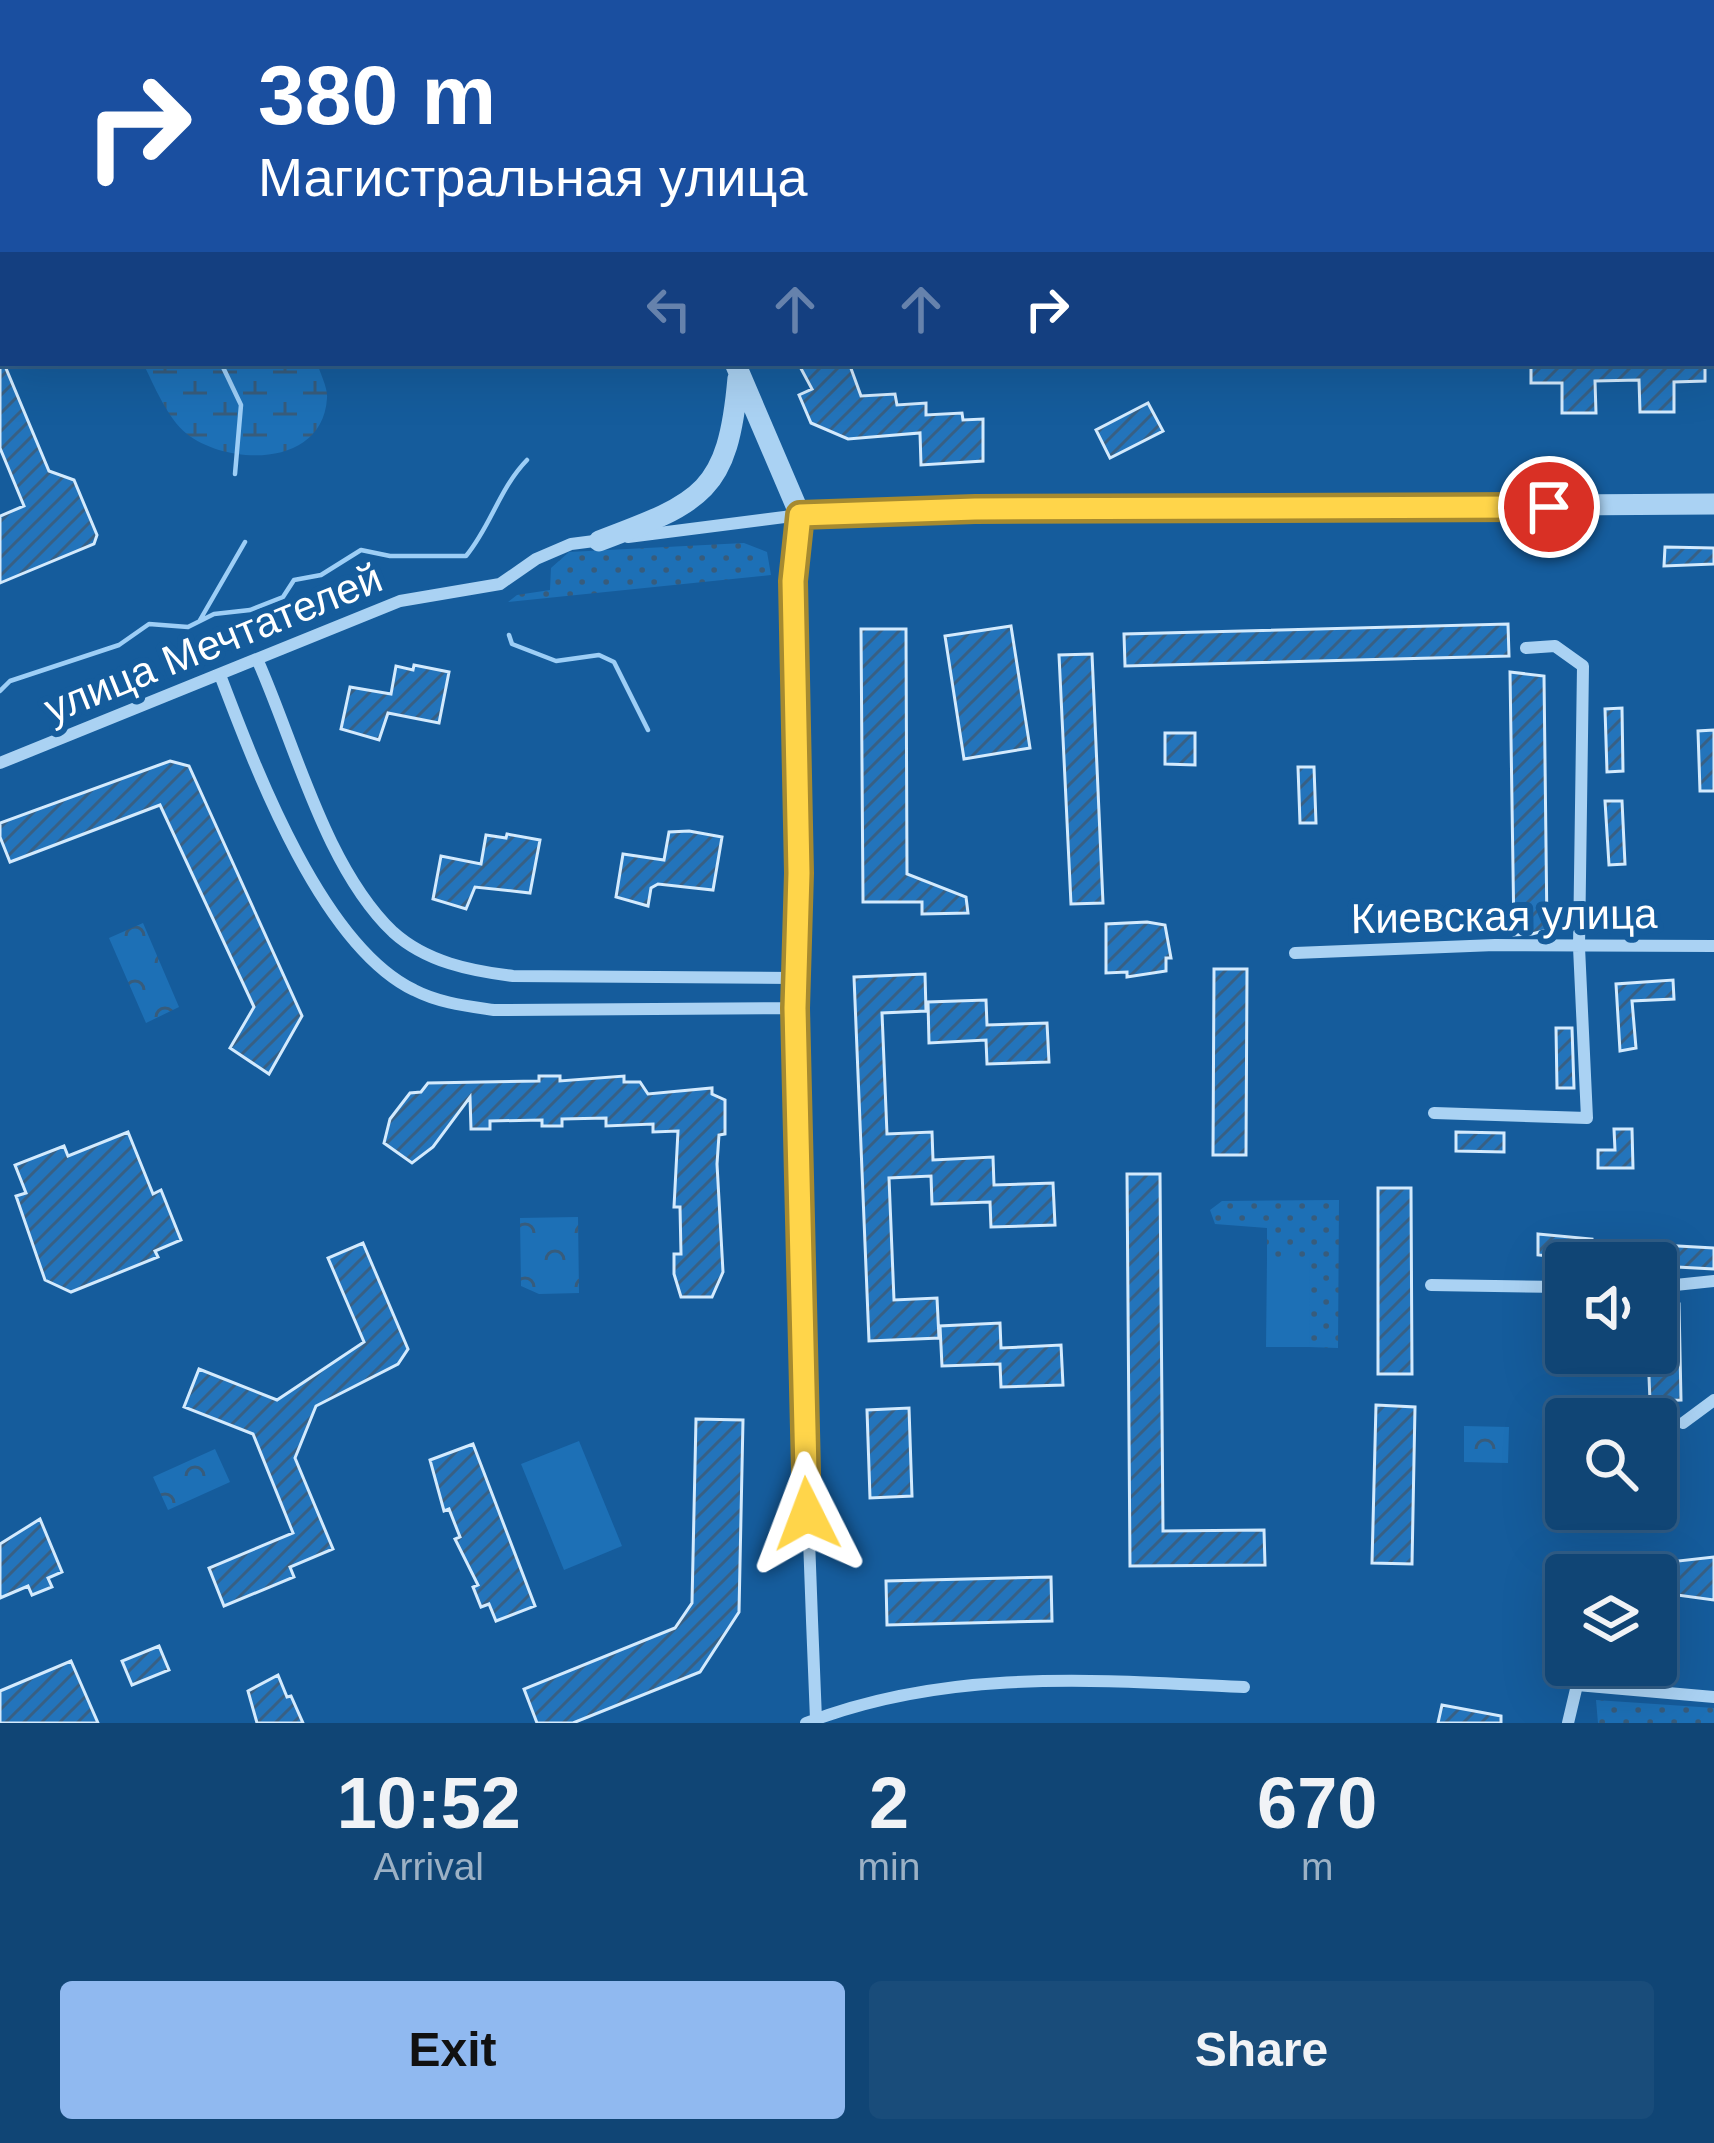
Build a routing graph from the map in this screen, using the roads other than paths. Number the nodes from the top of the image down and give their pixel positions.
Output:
1 (736, 367) edge
2 (1714, 504) edge
3 (800, 515) junction
4 (599, 541) junction
5 (1526, 648) dead end
6 (257, 659) junction
7 (220, 675) junction
8 (0, 763) edge
9 (1714, 946) edge
10 (1579, 947) junction
11 (1295, 953) dead end
12 (795, 978) junction
13 (795, 1008) junction
14 (1433, 1113) dead end
15 (1714, 1281) edge
16 (1677, 1285) edge
17 (1431, 1286) dead end
18 (1545, 1287) edge
19 (1714, 1400) edge
20 (1683, 1424) dead end
21 (1244, 1687) dead end
22 (1714, 1697) edge
23 (811, 1721) edge
24 (1568, 1723) edge

1 - 3 street
1 - 4 street
2 - 3 street
3 - 4 street, улица Мечтателей
3 - 12 street
4 - 6 street, улица Мечтателей
5 - 10 street
6 - 7 street, улица Мечтателей
6 - 12 street
7 - 8 street, улица Мечтателей
7 - 13 street
9 - 10 street, Киевская улица
10 - 11 street, Киевская улица
10 - 14 street
12 - 13 street
13 - 23 street
15 - 16 street
17 - 18 street
19 - 20 street
21 - 23 street
22 - 24 street

